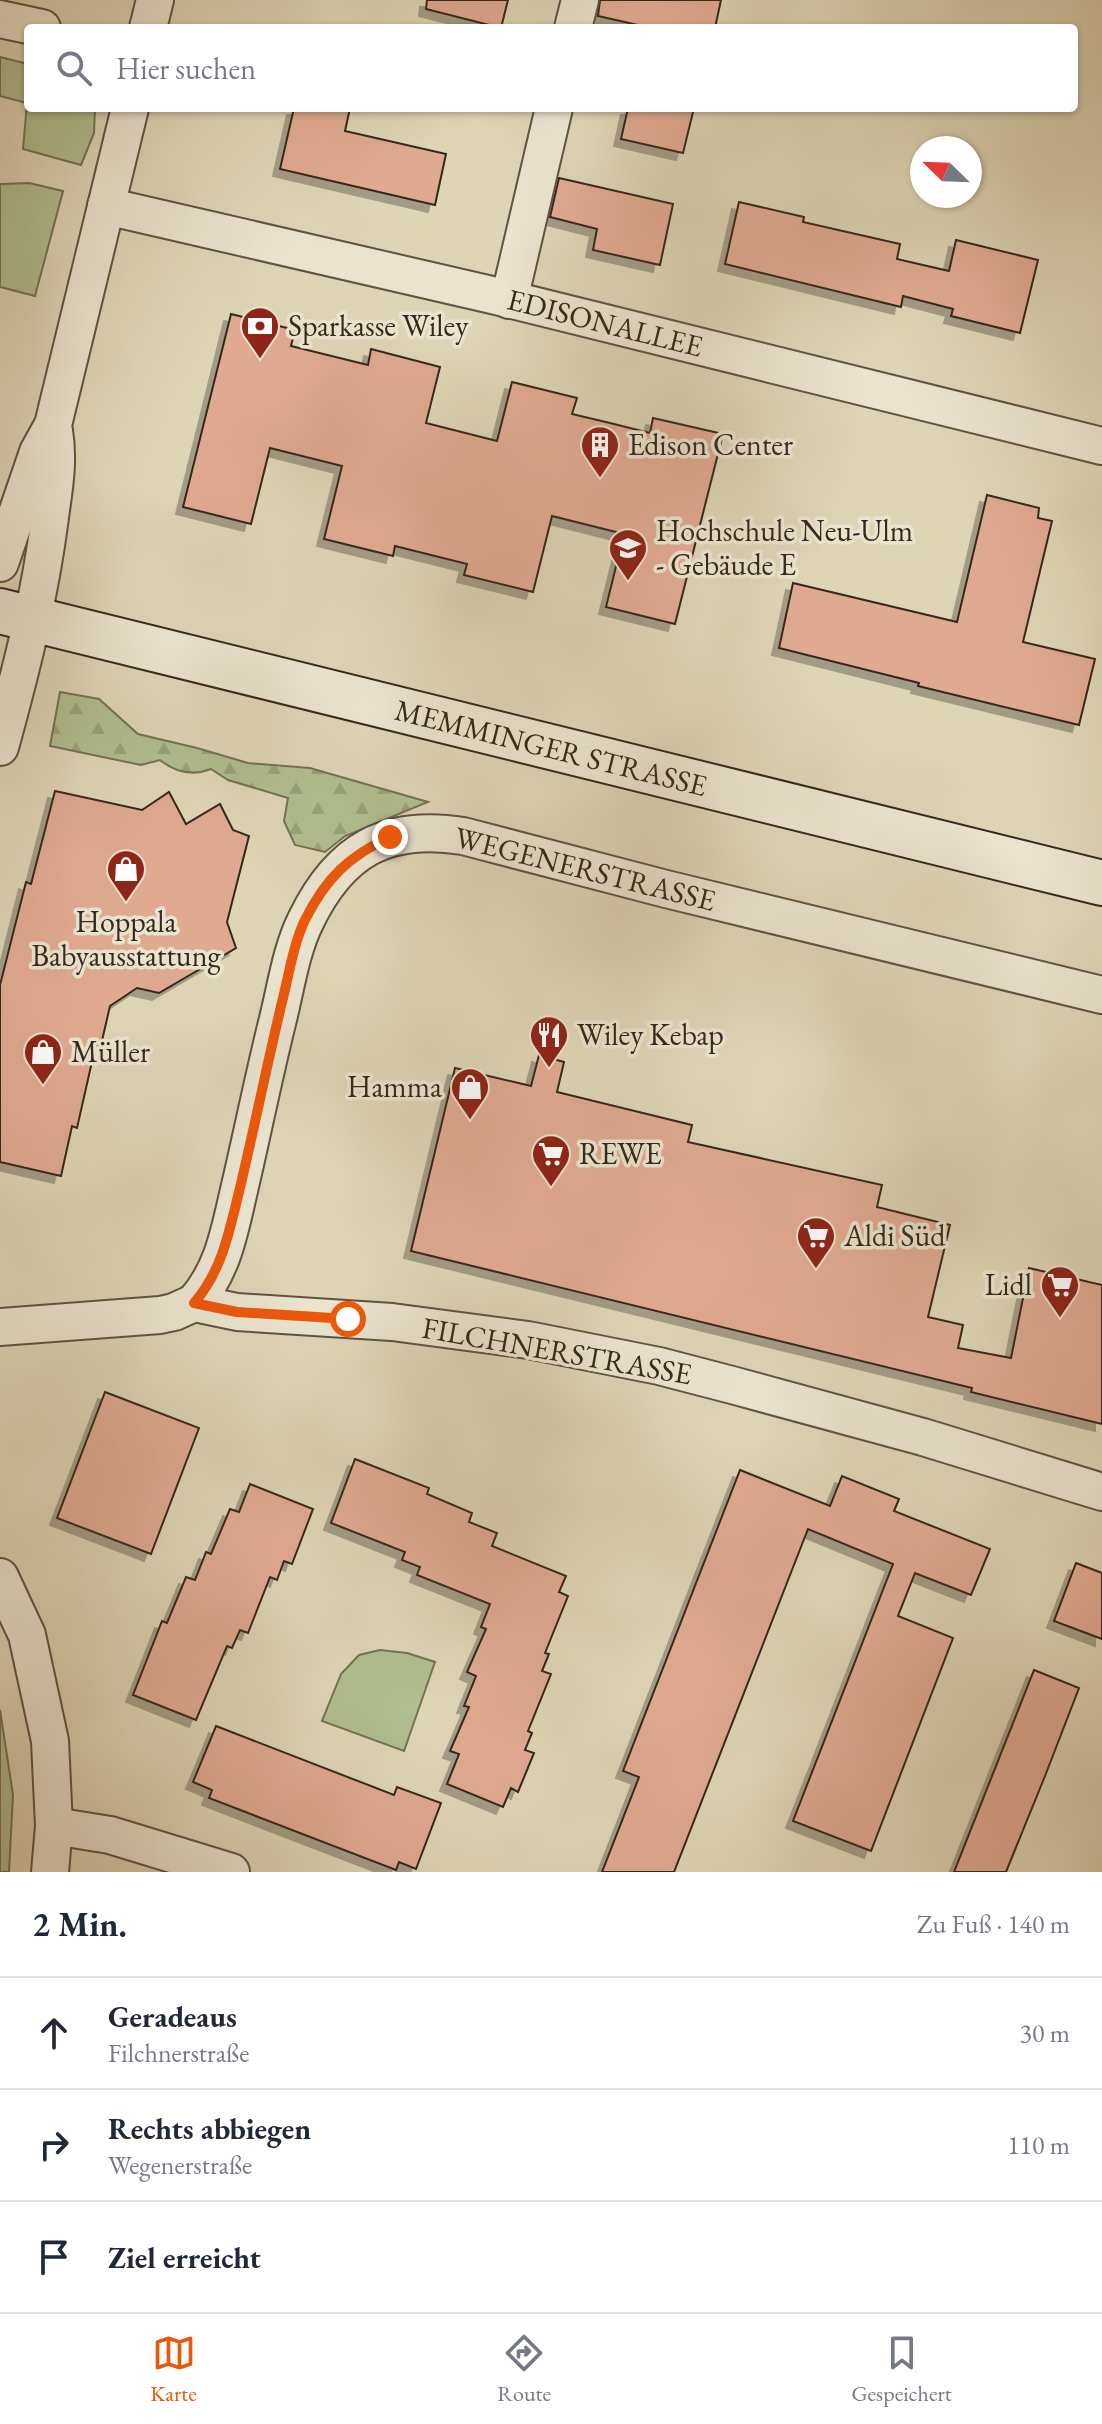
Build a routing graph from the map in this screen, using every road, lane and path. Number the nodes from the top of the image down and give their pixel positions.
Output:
1 (155, 0) edge
2 (580, 0) edge
3 (0, 19) edge
4 (24, 24) edge
5 (149, 24) edge
6 (574, 24) edge
7 (129, 112) edge
8 (553, 112) edge
9 (106, 206) junction
10 (509, 300) junction
11 (53, 425) junction
12 (1102, 446) edge
13 (0, 563) edge
14 (17, 615) edge
15 (0, 747) edge
16 (1102, 883) edge
17 (1102, 995) edge
18 (194, 1303) junction
19 (0, 1327) edge
20 (1102, 1492) edge
21 (0, 1577) edge
22 (54, 1826) junction
23 (50, 1872) edge
24 (231, 1872) edge

1 - 5 street
2 - 6 street
3 - 4 street
7 - 9 street
8 - 10 street
9 - 10 street, EDISONALLEE
9 - 11 street
10 - 12 street, EDISONALLEE
11 - 13 street
11 - 14 street
14 - 15 street
14 - 16 main road, MEMMINGER STRASSE
17 - 18 street, WEGENERSTRASSE
18 - 19 street, FILCHNERSTRASSE
18 - 20 street, FILCHNERSTRASSE
21 - 22 street
22 - 23 street
22 - 24 street

